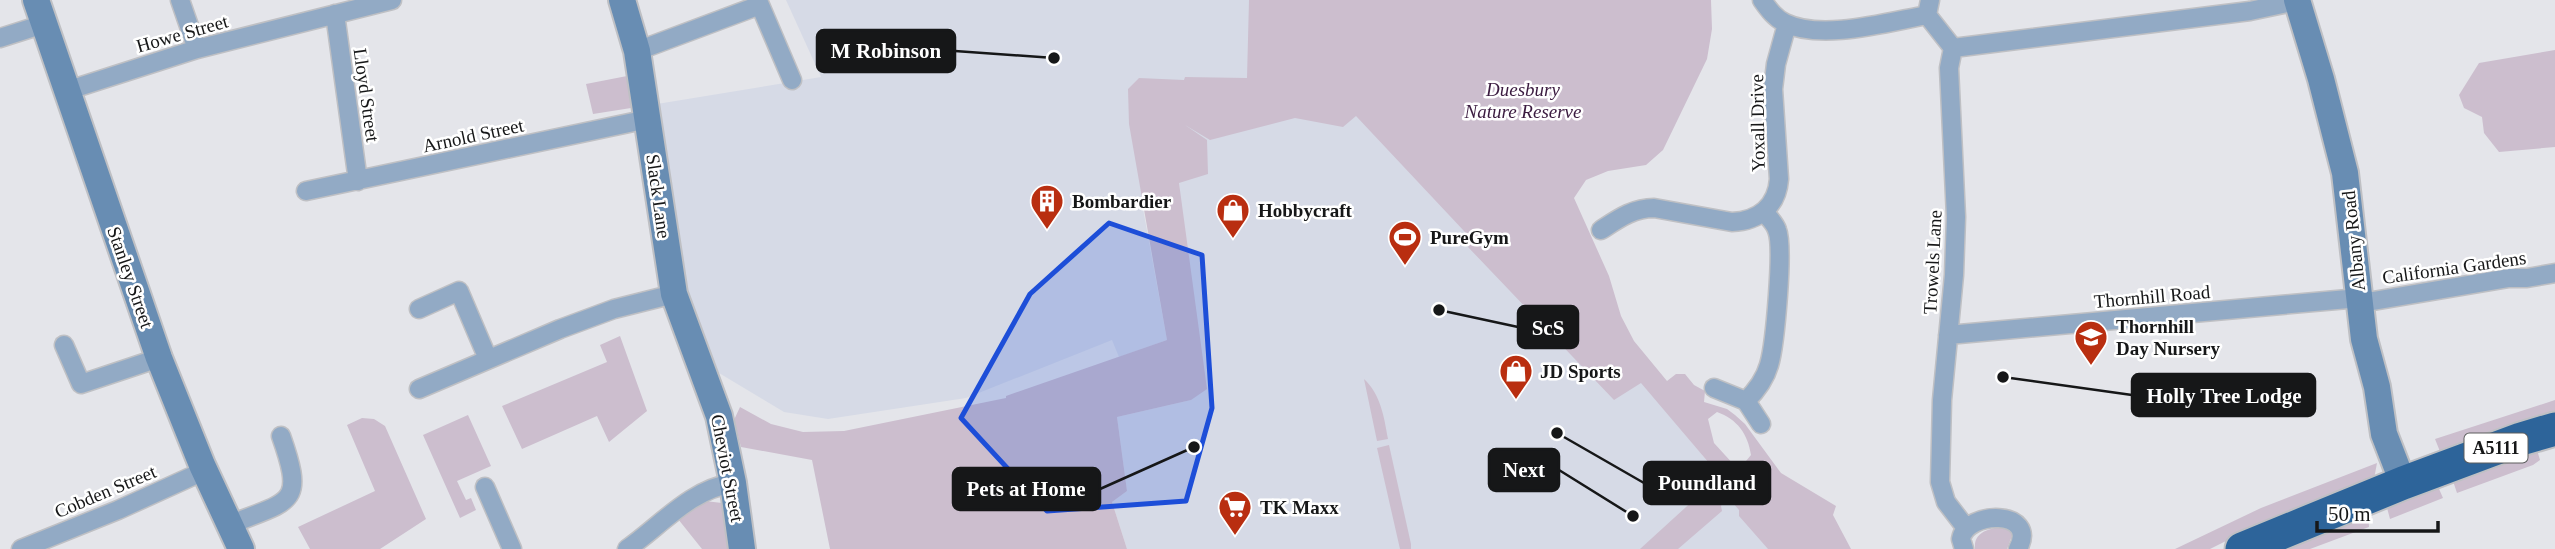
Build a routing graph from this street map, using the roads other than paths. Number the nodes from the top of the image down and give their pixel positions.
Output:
1 (180, 0) edge
2 (392, 0) edge
3 (622, 0) edge
4 (1762, 0) edge
5 (2297, 1) edge
6 (1928, 7) edge
7 (40, 12) edge
8 (335, 14) junction
9 (1787, 24) junction
10 (0, 38) edge
11 (1953, 48) junction
12 (197, 49) junction
13 (637, 51) junction
14 (792, 80) dead end
15 (65, 91) junction
16 (648, 119) junction
17 (358, 181) junction
18 (306, 191) dead end
19 (1764, 212) junction
20 (1601, 230) dead end
21 (2555, 273) edge
22 (674, 294) junction
23 (2360, 298) junction
24 (419, 309) dead end
25 (1948, 335) junction
26 (64, 345) dead end
27 (159, 358) junction
28 (488, 359) junction
29 (710, 387) joint
30 (1714, 388) dead end
31 (419, 389) dead end
32 (1746, 401) junction
33 (1761, 424) dead end
34 (2555, 429) edge
35 (281, 436) dead end
36 (2397, 468) junction
37 (206, 470) junction
38 (733, 483) junction
39 (485, 487) dead end
40 (231, 524) junction
41 (1966, 528) junction
42 (21, 549) edge
43 (241, 549) edge
44 (512, 549) edge
45 (626, 549) edge
46 (742, 549) edge
47 (1964, 549) edge
48 (2018, 549) edge
49 (2242, 549) edge

1 - 12 street
2 - 8 street, Howe Street
3 - 13 street, Slack Lane
4 - 9 street
5 - 11 street
5 - 23 street, Albany Road
6 - 9 street
6 - 11 street
7 - 10 street
7 - 15 street, Stanley Street
8 - 12 street, Howe Street
8 - 17 street, Lloyd Street
9 - 19 street, Yoxall Drive
11 - 25 street, Trowels Lane
12 - 15 street, Howe Street
13 - 14 street
13 - 16 street, Slack Lane
15 - 27 street, Stanley Street
16 - 17 street, Arnold Street
16 - 22 street, Slack Lane
17 - 18 street, Arnold Street
19 - 20 street
19 - 32 street
21 - 23 street, California Gardens
22 - 28 street
22 - 29 street, Slack Lane
23 - 25 street, Thornhill Road
23 - 36 street, Albany Road
24 - 28 street
25 - 41 street, Trowels Lane
26 - 27 street
27 - 37 street, Stanley Street
28 - 31 street
29 - 38 street, Cheviot Street
30 - 32 street
32 - 33 street
34 - 36 highway, A5111
35 - 40 street
36 - 49 highway, A5111
37 - 40 street, Stanley Street
37 - 42 street, Cobden Street
38 - 45 street
38 - 46 street, Cheviot Street
39 - 44 street
40 - 43 street, Stanley Street
41 - 47 street
41 - 48 street

